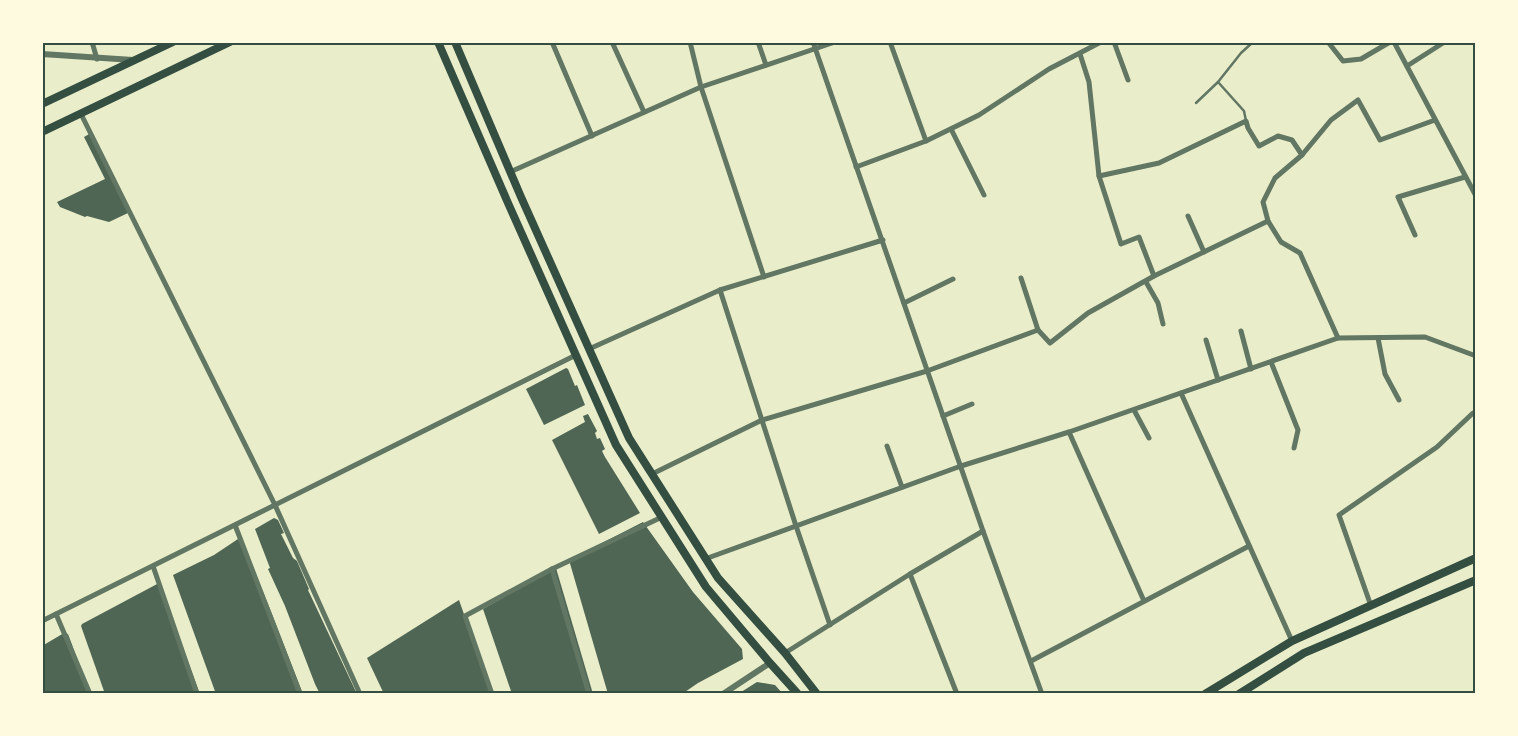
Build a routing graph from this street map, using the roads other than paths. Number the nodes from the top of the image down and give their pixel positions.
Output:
1 (92, 42) edge
2 (173, 42) edge
3 (230, 42) edge
4 (438, 42) edge
5 (455, 42) edge
6 (552, 42) edge
7 (612, 42) edge
8 (690, 42) edge
9 (758, 42) edge
10 (835, 42) edge
11 (890, 42) edge
12 (1101, 42) edge
13 (1114, 42) edge
14 (1253, 42) edge
15 (1328, 42) edge
16 (1390, 42) edge
17 (1394, 42) edge
18 (1443, 43) edge
19 (814, 46) edge
20 (42, 54) edge
21 (1080, 54) junction
22 (97, 58) junction
23 (134, 60) junction
24 (766, 65) junction
25 (1407, 66) junction
26 (1128, 80) dead end
27 (1218, 82) junction
28 (700, 87) junction
29 (1196, 103) dead end
30 (42, 104) edge
31 (644, 112) junction
32 (81, 114) junction
33 (1435, 120) junction
34 (1246, 121) junction
35 (952, 129) junction
36 (42, 132) edge
37 (592, 136) junction
38 (926, 141) junction
39 (1302, 155) junction
40 (856, 166) junction
41 (510, 172) junction
42 (1099, 176) junction
43 (1465, 177) junction
44 (984, 195) dead end
45 (1476, 196) edge
46 (1188, 216) dead end
47 (1268, 222) junction
48 (1415, 234) dead end
49 (883, 240) junction
50 (1204, 252) junction
51 (1154, 276) junction
52 (764, 277) junction
53 (1021, 278) dead end
54 (953, 279) dead end
55 (1146, 282) junction
56 (720, 290) junction
57 (904, 303) junction
58 (1163, 324) dead end
59 (1038, 330) junction
60 (1241, 331) dead end
61 (1338, 338) junction
62 (1378, 338) junction
63 (1206, 340) dead end
64 (589, 349) junction
65 (576, 355) junction
66 (1476, 356) edge
67 (1271, 362) junction
68 (1250, 369) junction
69 (928, 371) junction
70 (1218, 380) junction
71 (1181, 394) junction
72 (1399, 400) dead end
73 (972, 404) dead end
74 (1134, 410) junction
75 (1476, 413) edge
76 (943, 416) junction
77 (762, 420) junction
78 (1069, 432) junction
79 (1149, 438) dead end
80 (887, 446) dead end
81 (1294, 448) dead end
82 (961, 466) junction
83 (652, 474) junction
84 (902, 487) junction
85 (275, 505) junction
86 (662, 517) junction
87 (235, 525) junction
88 (796, 526) junction
89 (983, 531) junction
90 (1249, 546) junction
91 (1476, 558) edge
92 (705, 559) junction
93 (153, 566) junction
94 (552, 569) junction
95 (910, 574) junction
96 (1476, 580) edge
97 (1144, 601) junction
98 (1371, 606) junction
99 (56, 614) junction
100 (42, 621) edge
101 (830, 625) junction
102 (1292, 641) junction
103 (785, 653) junction
104 (1031, 661) junction
105 (770, 663) junction
106 (90, 694) edge
107 (197, 694) edge
108 (300, 694) edge
109 (360, 694) edge
110 (492, 694) edge
111 (589, 694) edge
112 (723, 694) edge
113 (798, 694) edge
114 (817, 694) edge
115 (957, 694) edge
116 (1042, 694) edge
117 (1205, 694) edge
118 (1239, 694) edge

1 - 22 street
2 - 23 main road
3 - 32 main road
4 - 65 main road
5 - 41 main road
6 - 37 street
7 - 31 street
8 - 28 street
9 - 24 street
10 - 19 street
11 - 38 street
12 - 21 street
13 - 26 street
14 - 27 lane
15 - 16 street
17 - 25 street
18 - 25 street
19 - 24 street
19 - 40 street
20 - 22 street
21 - 35 street
21 - 42 street
22 - 23 street
23 - 30 main road
24 - 28 street
25 - 33 street
27 - 29 lane
27 - 34 lane
28 - 31 street
28 - 52 street
31 - 37 street
32 - 36 main road
32 - 85 street
33 - 39 street
33 - 43 street
34 - 39 street
34 - 42 street
35 - 38 street
35 - 44 street
37 - 41 street
38 - 40 street
39 - 47 street
40 - 49 street
41 - 64 main road
42 - 51 street
43 - 45 street
43 - 48 street
46 - 50 street
47 - 50 street
47 - 61 street
49 - 52 street
49 - 57 street
50 - 51 street
51 - 55 street
52 - 56 street
53 - 59 street
54 - 57 street
55 - 58 street
55 - 59 street
56 - 64 street
56 - 77 street
57 - 69 street
59 - 69 street
60 - 68 street
61 - 62 street
61 - 67 street
62 - 66 street
62 - 72 street
63 - 70 street
64 - 83 main road
65 - 85 street
65 - 86 main road
67 - 68 street
67 - 81 street
68 - 70 street
69 - 76 street
69 - 77 street
70 - 71 street
71 - 74 street
71 - 90 street
73 - 76 street
74 - 78 street
74 - 79 street
75 - 98 street
76 - 82 street
77 - 83 street
77 - 88 street
78 - 82 street
78 - 97 street
80 - 84 street
82 - 84 street
82 - 89 street
83 - 92 main road
84 - 88 street
85 - 87 street
85 - 109 street
86 - 94 street
86 - 105 main road
87 - 93 street
87 - 108 street
88 - 92 street
88 - 101 street
89 - 95 street
89 - 104 street
90 - 97 street
90 - 102 street
91 - 98 main road
92 - 103 main road
93 - 99 street
93 - 107 street
94 - 110 street
94 - 111 street
95 - 101 street
95 - 115 street
96 - 118 main road
97 - 104 street
98 - 102 main road
99 - 100 street
99 - 106 street
101 - 103 street
102 - 117 main road
103 - 114 main road
104 - 116 street
105 - 112 street
105 - 113 main road

